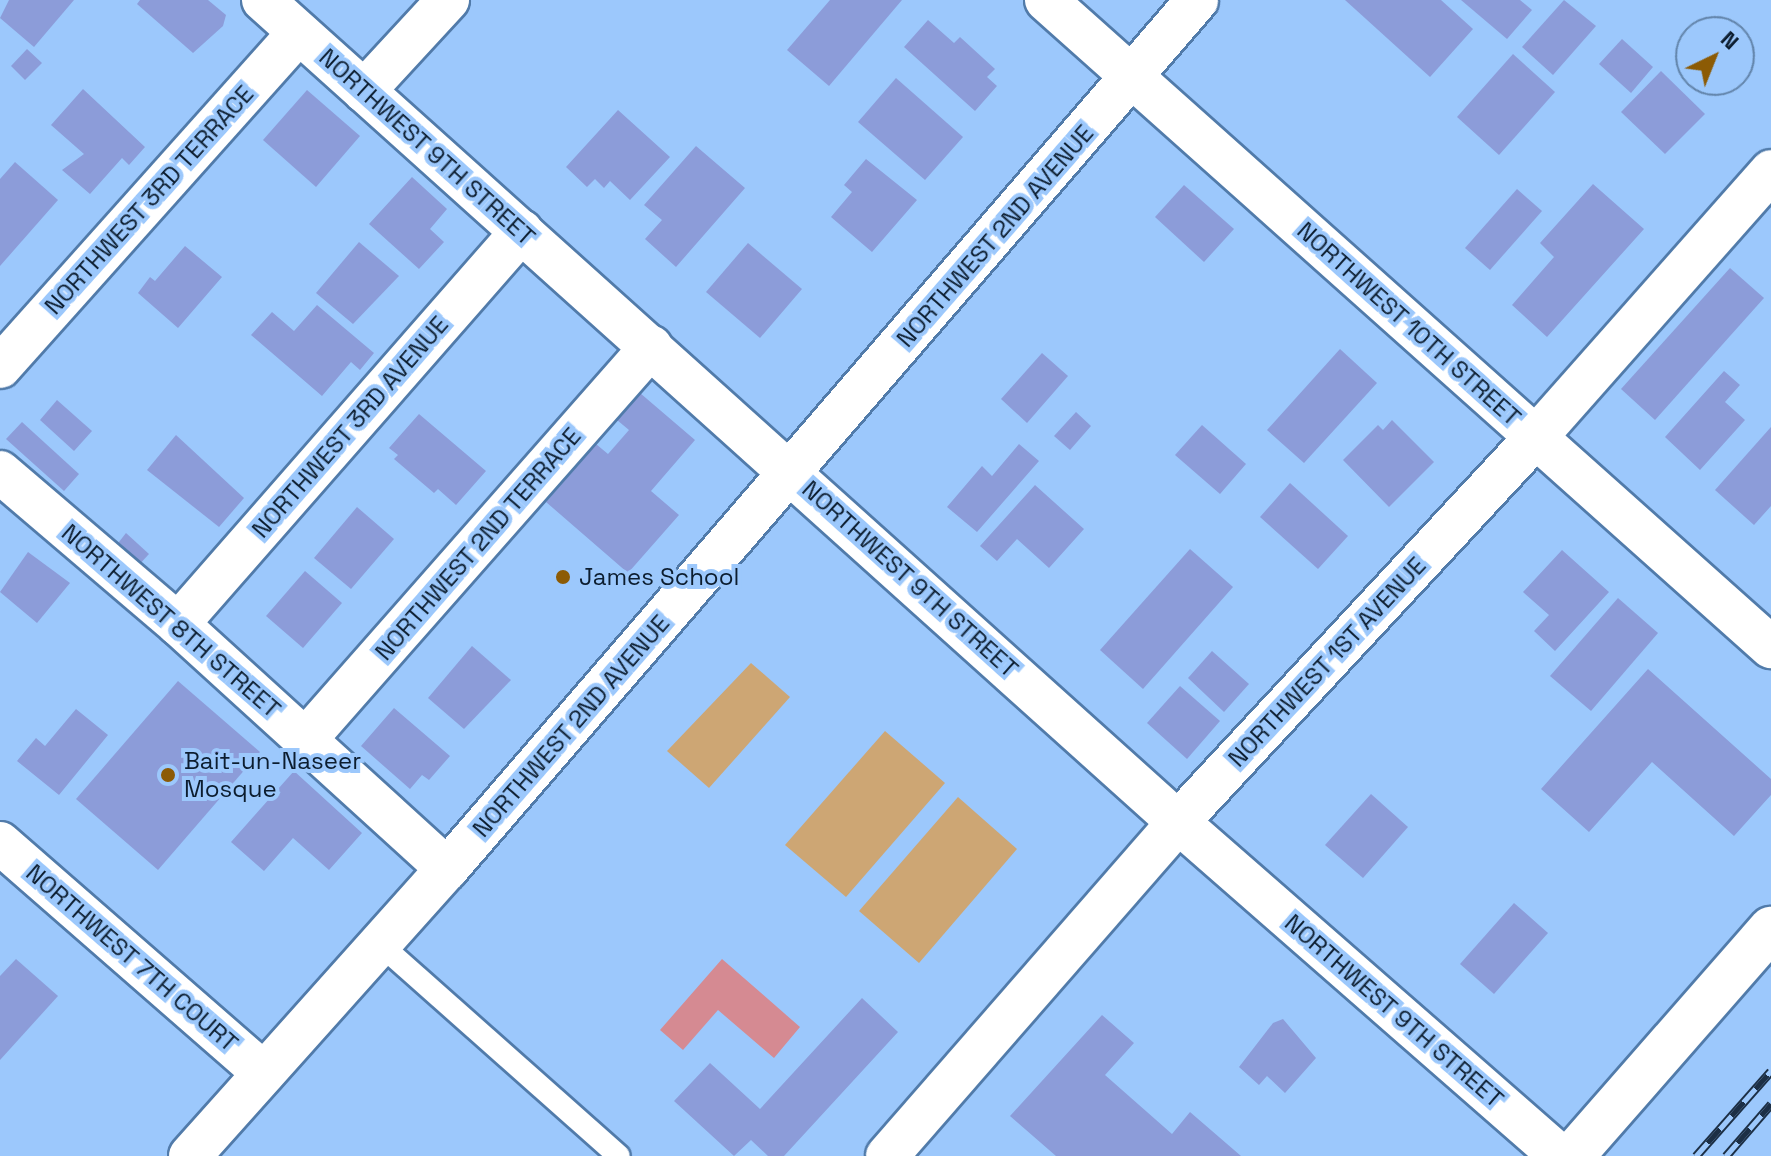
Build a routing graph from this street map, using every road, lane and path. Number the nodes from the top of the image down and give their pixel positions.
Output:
1 (263, 0) edge
2 (448, 0) edge
3 (1046, 0) edge
4 (1197, 0) edge
5 (299, 33) junction
6 (1132, 77) junction
7 (364, 91) junction
8 (1771, 171) edge
9 (522, 231) junction
10 (651, 347) junction
11 (0, 367) edge
12 (1536, 437) junction
13 (791, 471) junction
14 (0, 472) edge
15 (178, 624) junction
16 (1771, 647) edge
17 (305, 740) junction
18 (1178, 822) junction
19 (0, 843) edge
20 (447, 869) junction
21 (1771, 929) edge
22 (380, 944) junction
23 (264, 1073) junction
24 (190, 1156) edge
25 (619, 1156) edge
26 (887, 1156) edge
27 (1560, 1156) edge
28 (1572, 1156) edge

1 - 5 street, NORTHWEST 9TH STREET
2 - 7 street
3 - 6 street, NORTHWEST 10TH STREET
4 - 6 street, NORTHWEST 2ND AVENUE
5 - 7 street, NORTHWEST 9TH STREET
5 - 11 street, NORTHWEST 3RD TERRACE
6 - 12 street, NORTHWEST 10TH STREET
6 - 13 street, NORTHWEST 2ND AVENUE
7 - 9 street, NORTHWEST 9TH STREET
8 - 12 street, NORTHWEST 1ST AVENUE
9 - 10 street, NORTHWEST 9TH STREET
9 - 15 street, NORTHWEST 3RD AVENUE
10 - 13 street, NORTHWEST 9TH STREET
10 - 17 street, NORTHWEST 2ND TERRACE
12 - 16 street, NORTHWEST 10TH STREET
12 - 18 street, NORTHWEST 1ST AVENUE
13 - 18 street, NORTHWEST 9TH STREET
13 - 20 street, NORTHWEST 2ND AVENUE
14 - 15 street, NORTHWEST 8TH STREET
15 - 17 street, NORTHWEST 8TH STREET
17 - 20 street, NORTHWEST 8TH STREET
18 - 26 street, NORTHWEST 1ST AVENUE
18 - 27 street, NORTHWEST 9TH STREET
19 - 23 street, NORTHWEST 7TH COURT
20 - 22 street, NORTHWEST 2ND AVENUE
21 - 28 main road
22 - 23 street, NORTHWEST 2ND AVENUE
22 - 25 lane
23 - 24 street, NORTHWEST 2ND AVENUE

